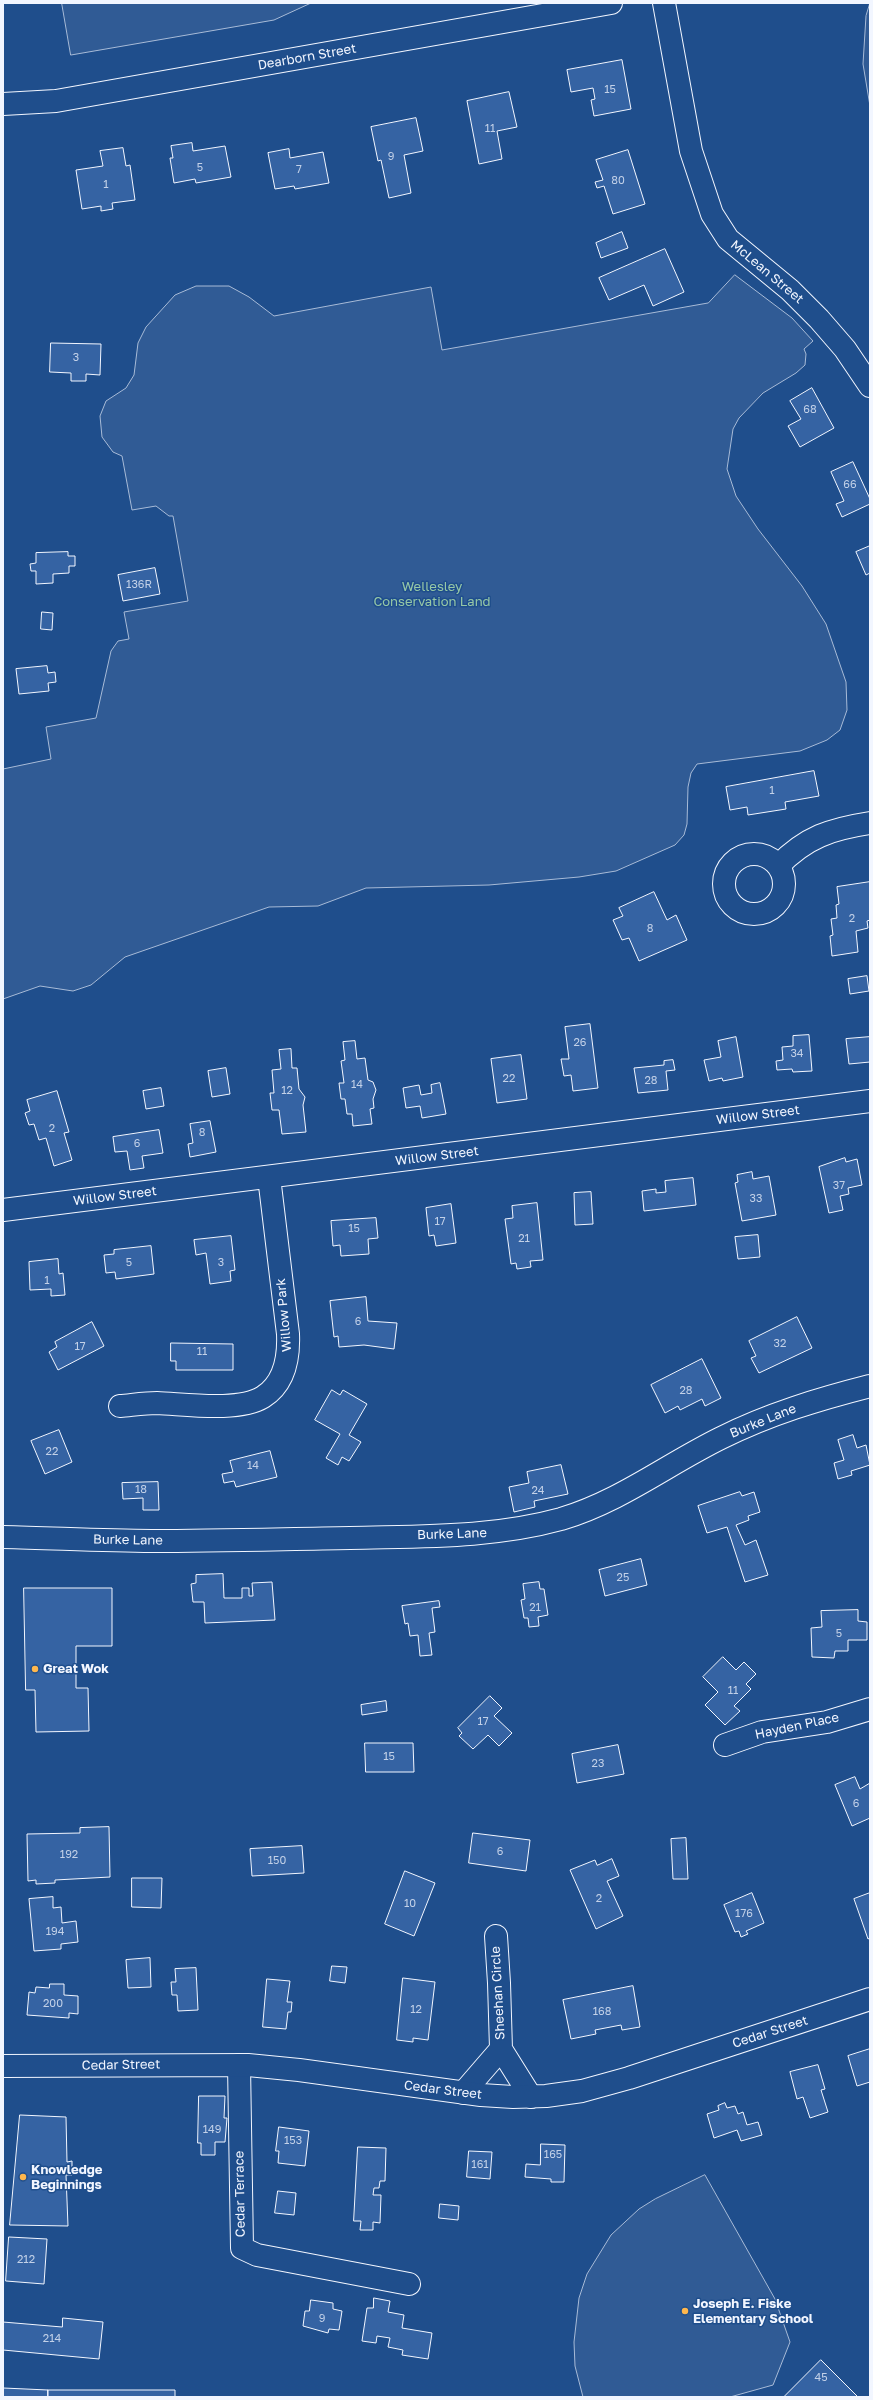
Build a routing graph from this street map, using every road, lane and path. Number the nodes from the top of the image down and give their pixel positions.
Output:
1 (611, 3) edge
2 (664, 3) edge
3 (3, 104) edge
4 (870, 386) edge
5 (870, 824) edge
6 (778, 866) dead end
7 (870, 1101) edge
8 (269, 1177) junction
9 (3, 1210) edge
10 (870, 1386) edge
11 (120, 1406) dead end
12 (3, 1538) edge
13 (870, 1708) edge
14 (725, 1745) dead end
15 (496, 1936) dead end
16 (870, 1999) edge
17 (501, 2049) junction
18 (239, 2065) junction
19 (3, 2066) edge
20 (463, 2093) junction
21 (530, 2097) junction
22 (409, 2284) dead end

1 - 3 street, Dearborn Street
2 - 4 street, McLean Street
5 - 6 street
7 - 8 street, Willow Street
8 - 9 street, Willow Street
8 - 11 street, Willow Park
10 - 12 street, Burke Lane
13 - 14 street, Hayden Place
15 - 17 street, Sheehan Circle
16 - 21 street, Cedar Street
17 - 20 street, Sheehan Circle
17 - 21 street, Sheehan Circle
18 - 19 street, Cedar Street
18 - 20 street, Cedar Street
18 - 22 street, Cedar Terrace
20 - 21 street, Cedar Street

